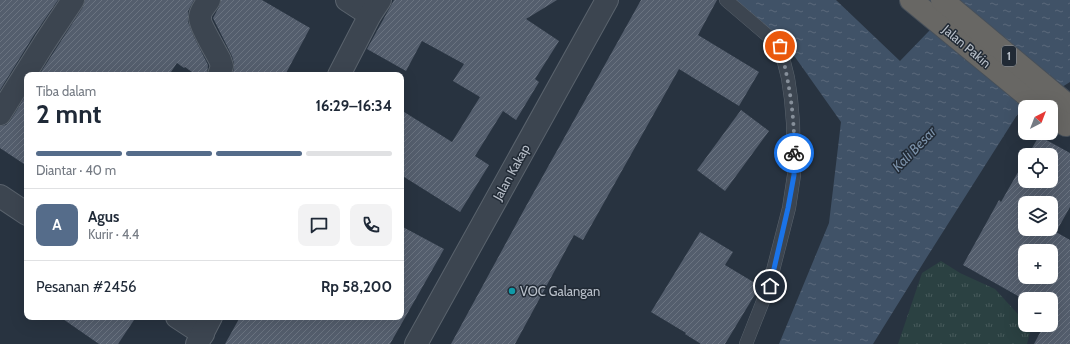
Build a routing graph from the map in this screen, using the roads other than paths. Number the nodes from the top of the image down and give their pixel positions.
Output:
1 (73, 0) edge
2 (209, 0) edge
3 (348, 0) edge
4 (726, 0) edge
5 (911, 0) edge
6 (606, 1) edge
7 (375, 7) edge
8 (943, 9) edge
9 (26, 72) edge
10 (220, 72) edge
11 (341, 72) edge
12 (24, 76) edge
13 (1059, 113) edge
14 (0, 114) edge
15 (0, 196) edge
16 (24, 212) edge
17 (182, 320) edge
18 (204, 332) edge
19 (416, 344) edge
20 (746, 344) edge

1 - 9 street
2 - 10 street
3 - 7 street
4 - 20 lane
5 - 8 highway, Jalan Pakin / 1
6 - 19 street, Jalan Kakap
7 - 11 street
8 - 13 highway, Jalan Pakin / 1
12 - 14 street
15 - 16 street
17 - 18 street

